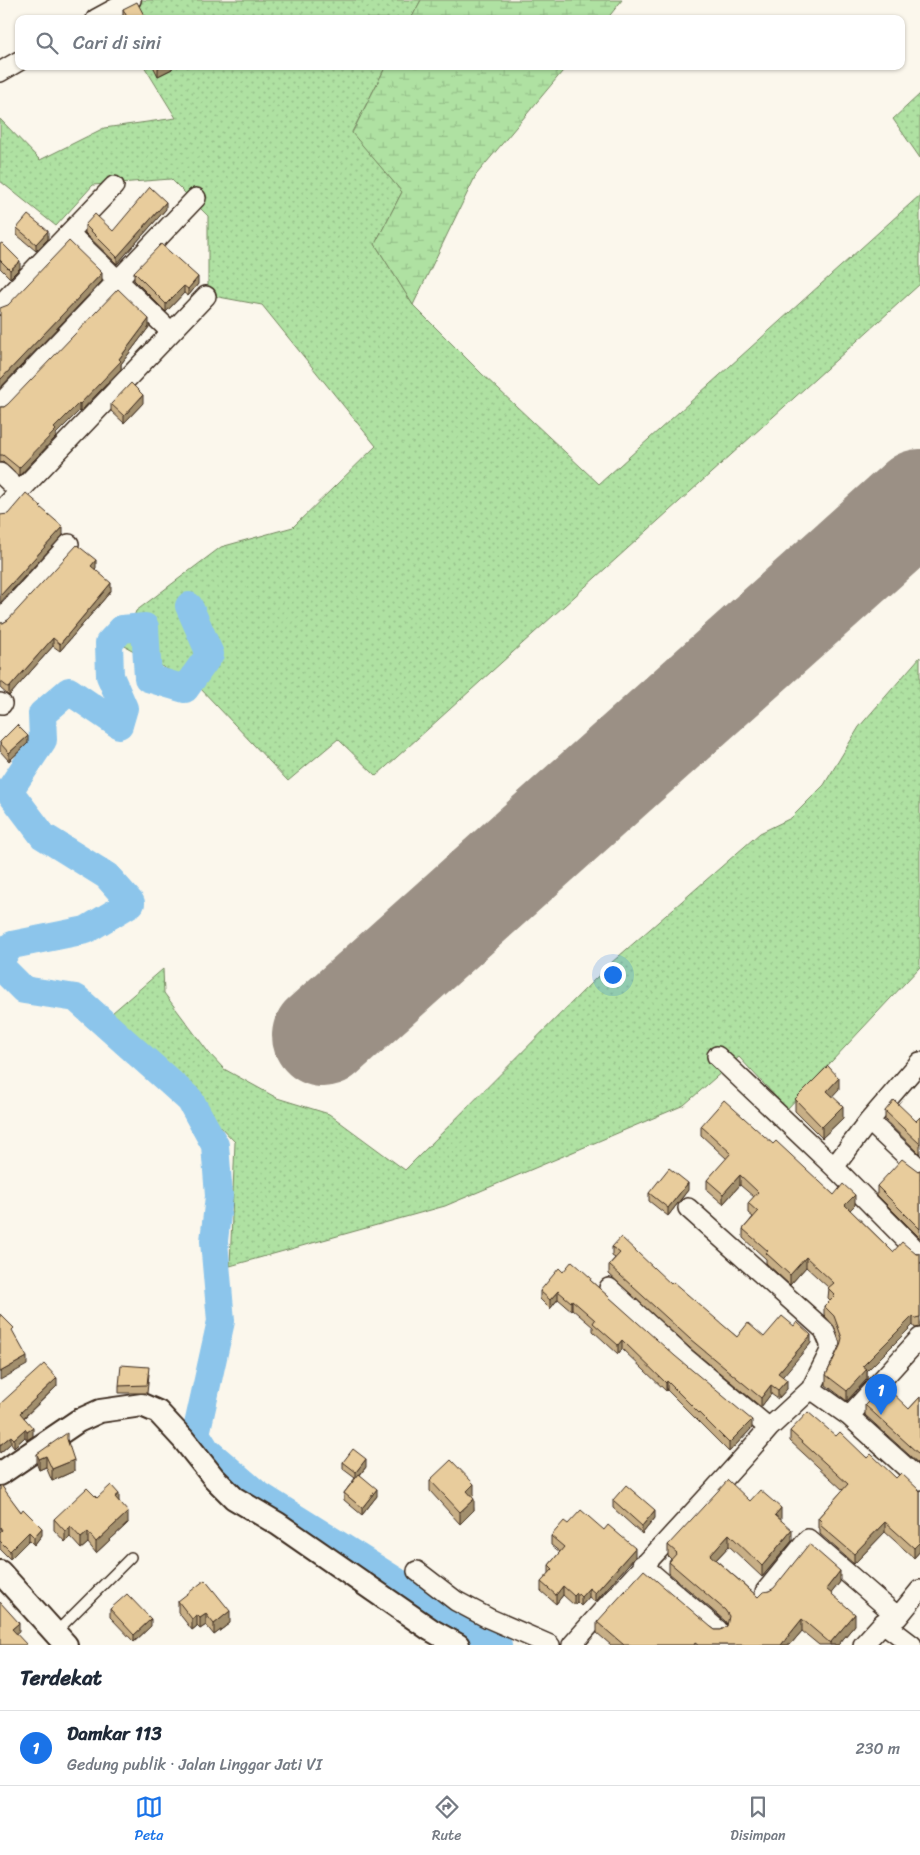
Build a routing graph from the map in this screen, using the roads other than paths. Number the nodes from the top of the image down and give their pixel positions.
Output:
1 (130, 0) edge
2 (103, 15) edge
3 (15, 63) edge
4 (0, 72) edge
5 (114, 186) dead end
6 (196, 198) dead end
7 (68, 233) junction
8 (118, 281) junction
9 (206, 296) dead end
10 (0, 305) edge
11 (171, 332) junction
12 (0, 404) edge
13 (0, 473) edge
14 (19, 491) junction
15 (0, 512) edge
16 (69, 544) dead end
17 (0, 620) edge
18 (717, 1056) dead end
19 (920, 1062) edge
20 (869, 1121) junction
21 (834, 1166) junction
22 (920, 1169) edge
23 (688, 1208) dead end
24 (919, 1253) edge
25 (609, 1288) dead end
26 (920, 1338) edge
27 (811, 1389) junction
28 (849, 1416) junction
29 (769, 1428) junction
30 (0, 1474) edge
31 (920, 1479) edge
32 (131, 1557) dead end
33 (642, 1565) junction
34 (417, 1571) dead end
35 (0, 1572) edge
36 (920, 1590) edge
37 (765, 1592) edge
38 (890, 1620) junction
39 (718, 1630) edge
40 (61, 1639) edge
41 (458, 1645) edge
42 (550, 1645) edge
43 (572, 1645) edge
44 (863, 1645) edge
45 (912, 1645) edge

1 - 2 street
3 - 4 street
5 - 7 street
6 - 8 street
7 - 8 street
7 - 10 street
8 - 11 street
8 - 12 street
9 - 11 street
11 - 14 street
13 - 14 street
14 - 15 street
16 - 17 street
18 - 21 street
19 - 20 street
20 - 21 street
20 - 22 street
21 - 24 street
23 - 27 street
25 - 29 street
26 - 28 street
27 - 28 street
27 - 29 street
28 - 31 street
29 - 33 street
30 - 41 street
32 - 40 lane
33 - 39 street
33 - 43 street
34 - 42 street
35 - 40 street
36 - 38 street
37 - 38 street
38 - 44 street
38 - 45 street

